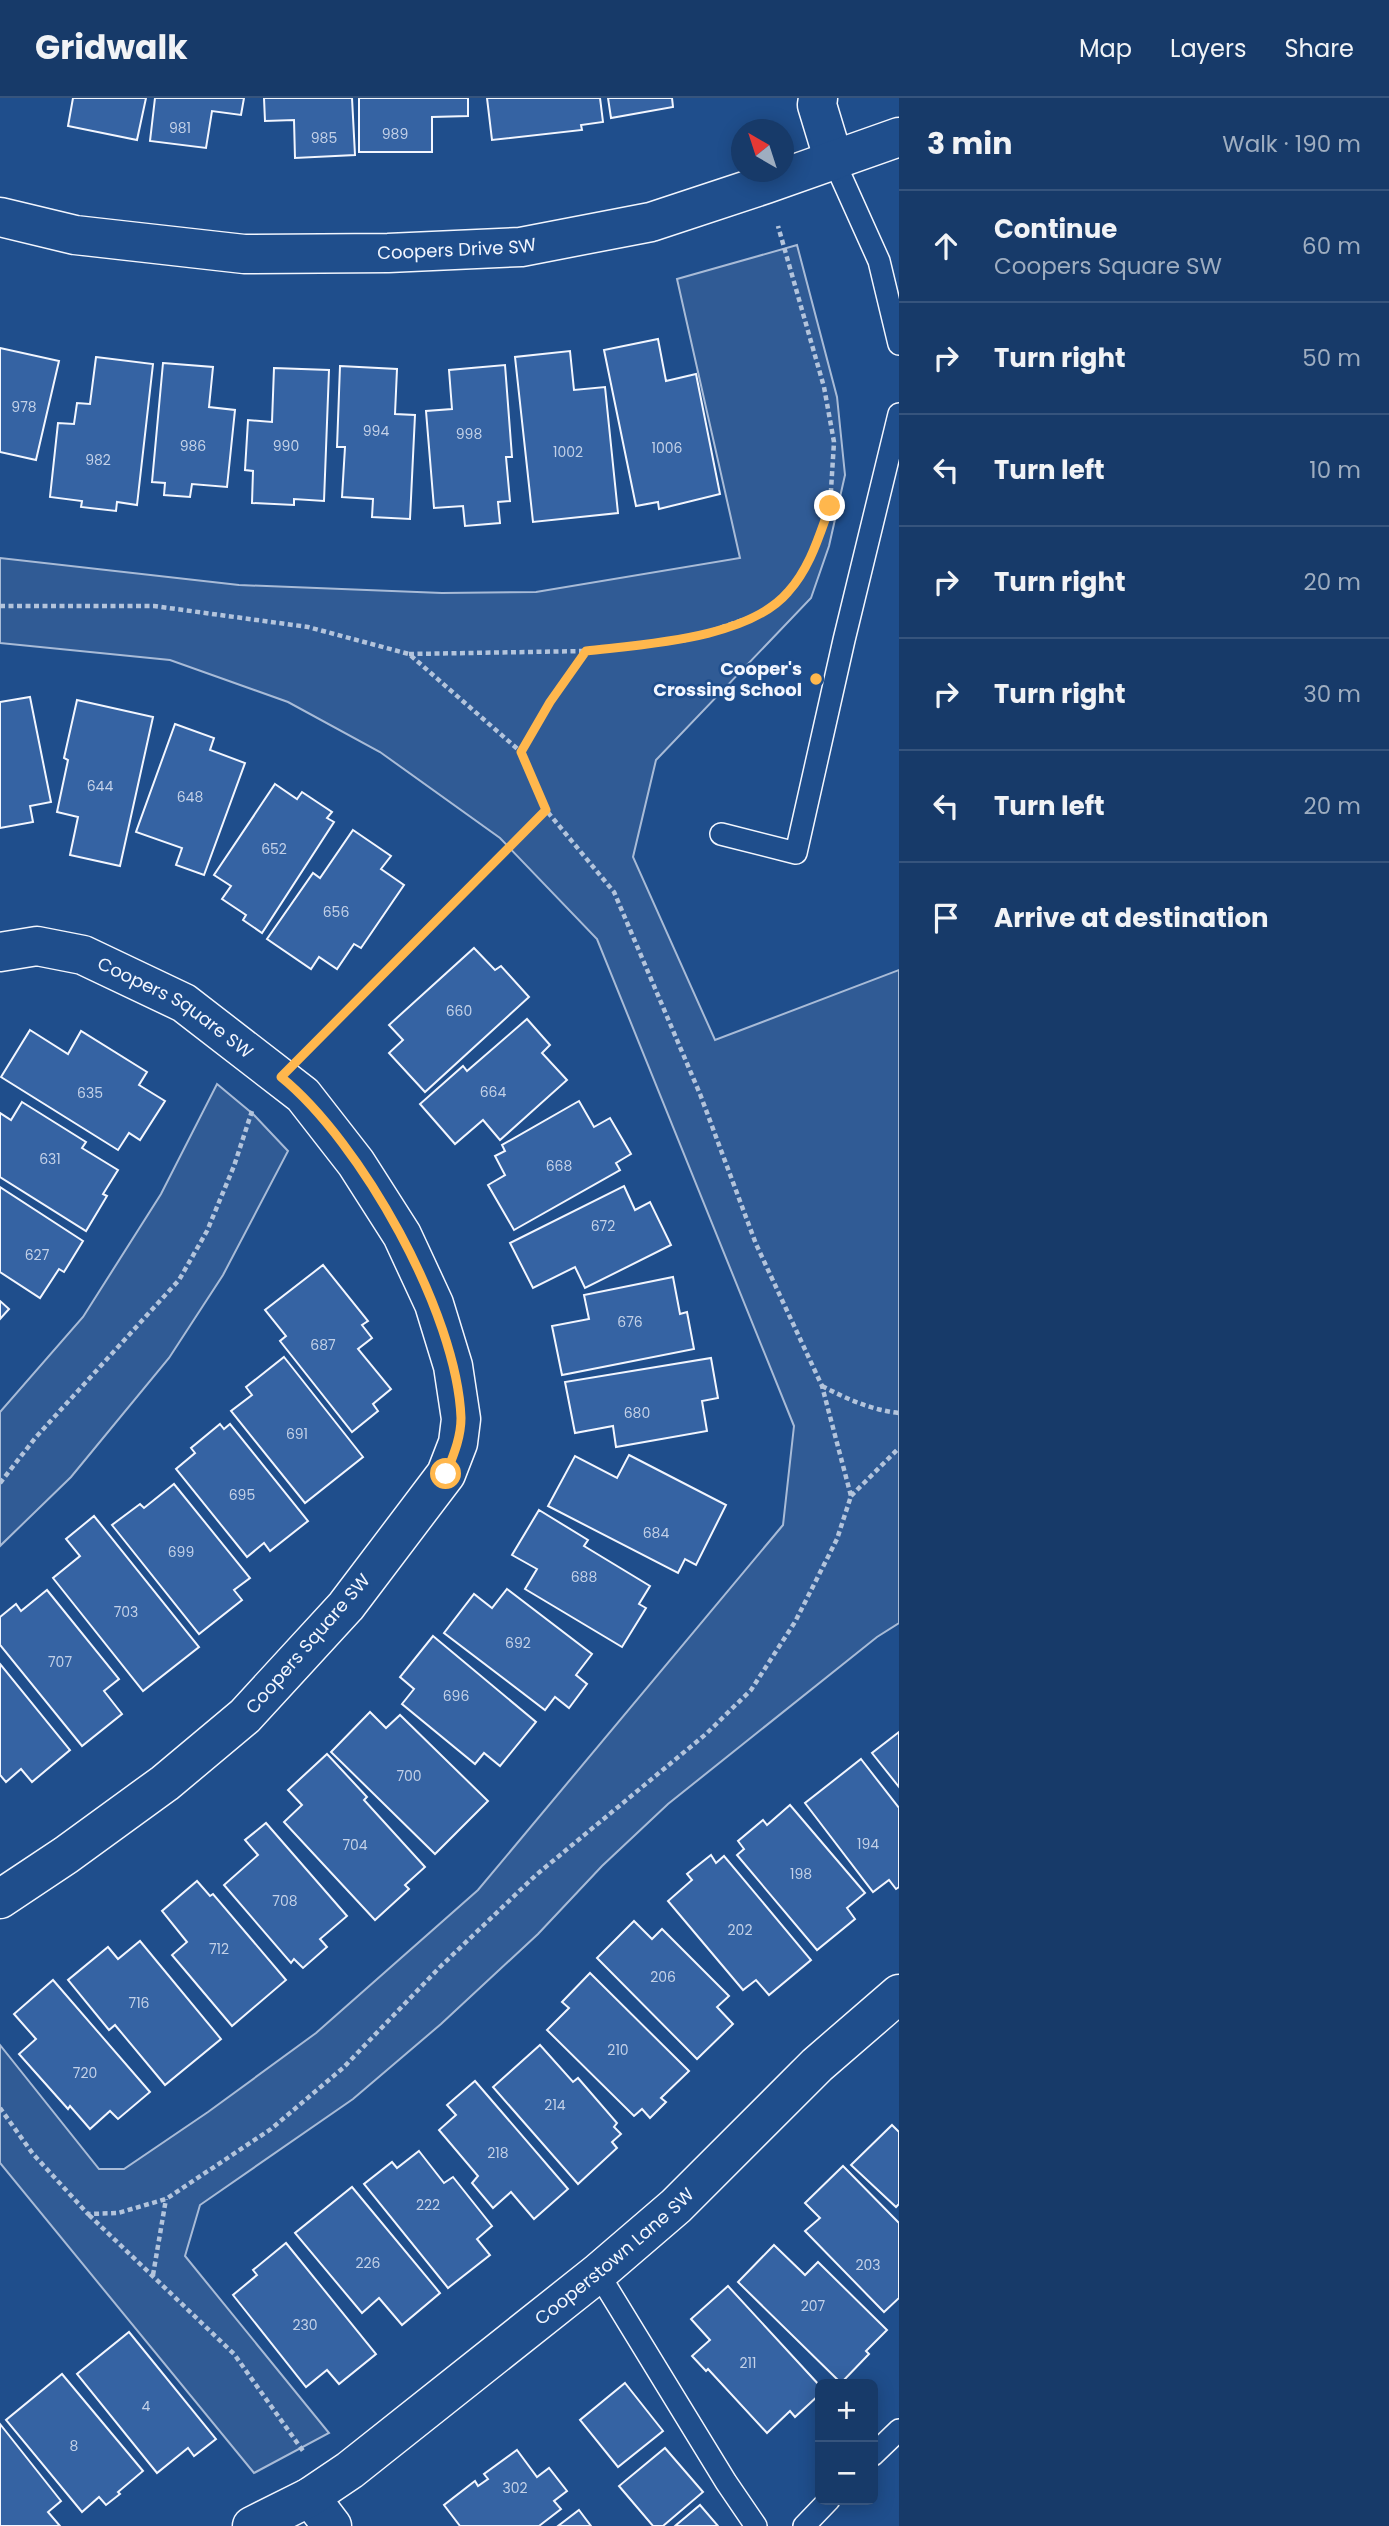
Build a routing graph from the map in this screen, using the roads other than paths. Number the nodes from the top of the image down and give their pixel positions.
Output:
1 (815, 100) edge
2 (899, 136) edge
3 (834, 161) junction
4 (0, 217) edge
5 (899, 344) edge
6 (899, 414) edge
7 (721, 834) dead end
8 (0, 952) edge
9 (0, 1899) edge
10 (899, 1994) edge
11 (598, 2273) junction
12 (899, 2430) edge
13 (878, 2450) edge
14 (324, 2503) edge
15 (824, 2505) edge
16 (252, 2526) edge
17 (756, 2526) edge
18 (804, 2526) edge

1 - 3 street
2 - 3 street, Coopers Drive SW
3 - 4 street, Coopers Drive SW
3 - 5 lane
6 - 7 lane
8 - 9 street, Coopers Square SW
10 - 11 street, Cooperstown Lane SW
11 - 14 street, Cooperstown Lane SW
11 - 17 lane
12 - 13 lane
14 - 16 street, Cooperstown Lane SW
15 - 18 lane

